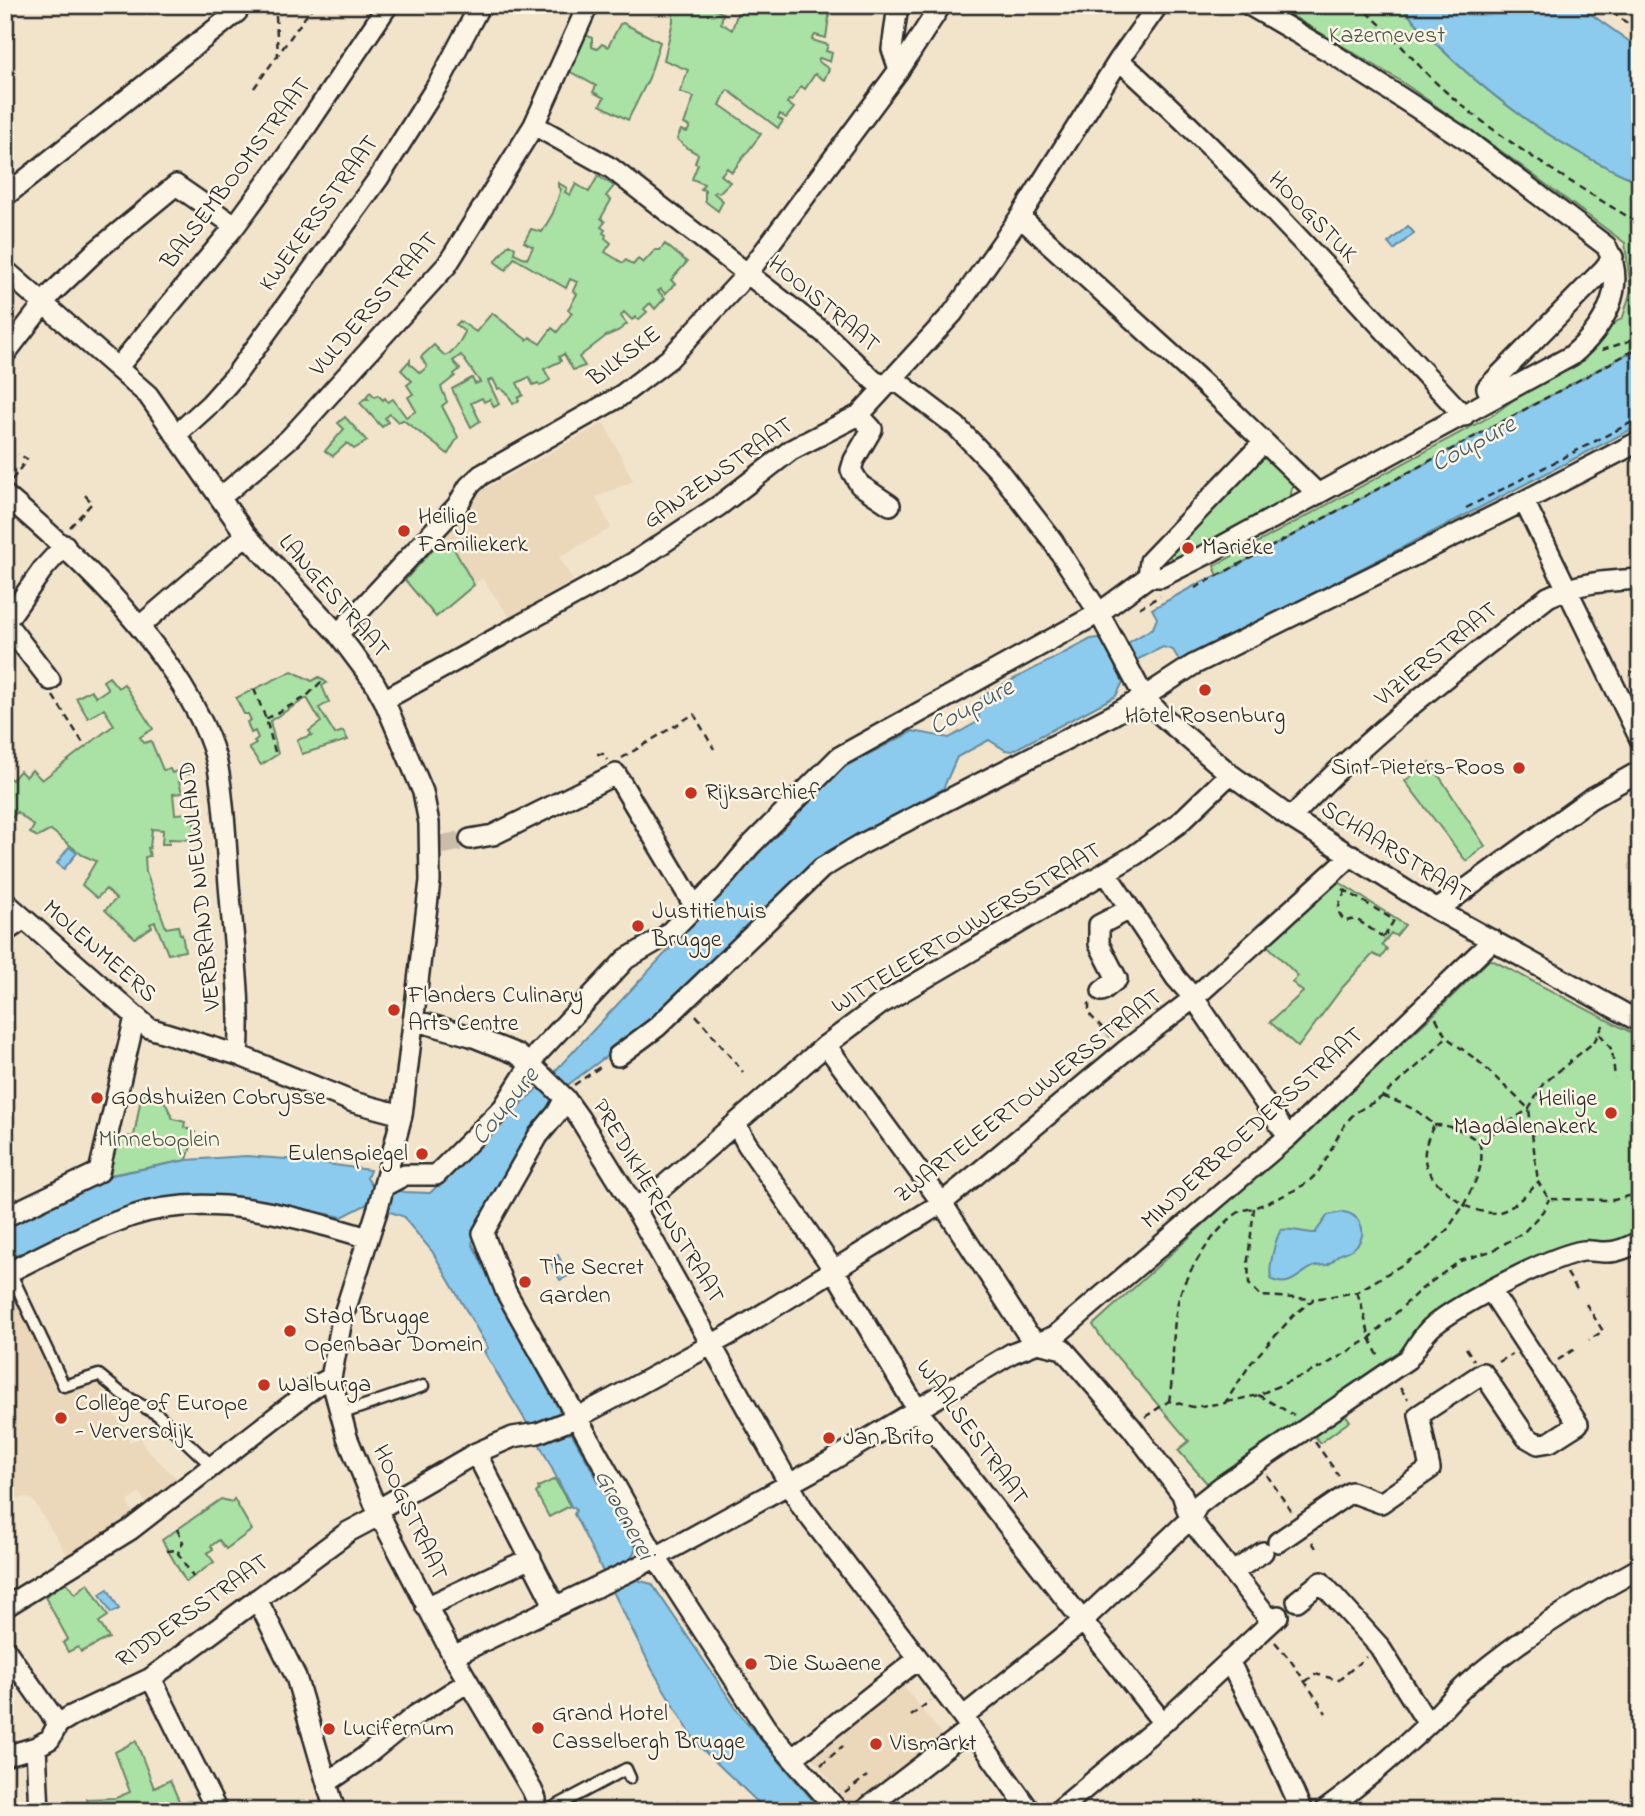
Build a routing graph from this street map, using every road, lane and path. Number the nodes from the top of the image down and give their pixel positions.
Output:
1 (242, 5) edge
2 (388, 5) edge
3 (480, 5) edge
4 (588, 5) edge
5 (898, 5) edge
6 (941, 5) edge
7 (1158, 5) edge
8 (1249, 5) edge
9 (1357, 5) edge
10 (1602, 5) edge
11 (311, 9) dead end
12 (276, 16) dead end
13 (1640, 32) edge
14 (278, 57) junction
15 (1119, 60) junction
16 (899, 70) junction
17 (254, 88) dead end
18 (534, 125) junction
19 (5, 196) edge
20 (1020, 217) junction
21 (1640, 224) edge
22 (235, 226) junction
23 (1609, 251) junction
24 (5, 270) edge
25 (748, 273) junction
26 (44, 304) junction
27 (1640, 324) edge
28 (1640, 347) edge
29 (1601, 351) dead end
30 (5, 354) edge
31 (118, 367) junction
32 (890, 382) junction
33 (1492, 399) junction
34 (859, 415) junction
35 (1464, 416) junction
36 (176, 435) junction
37 (1640, 441) edge
38 (1264, 442) junction
39 (18, 454) dead end
40 (6, 490) edge
41 (84, 494) dead end
42 (1318, 494) junction
43 (219, 498) junction
44 (1524, 501) junction
45 (890, 505) dead end
46 (246, 534) junction
47 (61, 542) junction
48 (1148, 577) junction
49 (1640, 579) edge
50 (1567, 587) junction
51 (1195, 588) dead end
52 (1100, 613) junction
53 (6, 623) edge
54 (140, 626) junction
55 (338, 634) junction
56 (1116, 643) joint
57 (323, 680) dead end
58 (51, 687) joint
59 (254, 689) dead end
60 (1141, 690) junction
61 (384, 700) junction
62 (266, 719) junction
63 (1640, 738) edge
64 (85, 746) dead end
65 (715, 749) dead end
66 (275, 752) dead end
67 (1640, 771) edge
68 (616, 774) junction
69 (1230, 774) junction
70 (1291, 818) junction
71 (470, 839) tunnel mouth
72 (1352, 855) junction
73 (1106, 873) junction
74 (1325, 878) junction
75 (1346, 890) junction
76 (5, 902) edge
77 (695, 907) junction
78 (1130, 909) junction
79 (1437, 910) junction
80 (24, 919) junction
81 (5, 932) edge
82 (1493, 940) junction
83 (1102, 992) joint
84 (1194, 998) junction
85 (1612, 1007) junction
86 (691, 1009) dead end
87 (135, 1017) junction
88 (413, 1020) junction
89 (1640, 1022) edge
90 (1600, 1034) junction
91 (825, 1045) junction
92 (1126, 1050) junction
93 (238, 1055) junction
94 (618, 1056) joint
95 (530, 1064) junction
96 (743, 1072) dead end
97 (1615, 1078) dead end
98 (563, 1096) junction
99 (1383, 1097) junction
100 (1529, 1109) junction
101 (402, 1115) junction
102 (736, 1124) junction
103 (1434, 1125) junction
104 (1287, 1137) junction
105 (1479, 1142) junction
106 (1538, 1182) junction
107 (384, 1186) junction
108 (1640, 1193) edge
109 (1549, 1199) junction
110 (942, 1203) junction
111 (1464, 1205) junction
112 (378, 1208) joint
113 (635, 1208) junction
114 (1254, 1208) junction
115 (5, 1217) edge
116 (368, 1238) junction
117 (1640, 1241) edge
118 (834, 1270) junction
119 (8, 1273) edge
120 (1491, 1291) junction
121 (1357, 1292) junction
122 (1314, 1299) junction
123 (1586, 1304) dead end
124 (1369, 1339) junction
125 (1589, 1340) dead end
126 (713, 1343) junction
127 (1038, 1343) junction
128 (1576, 1348) dead end
129 (1543, 1370) junction
130 (1388, 1374) junction
131 (331, 1378) junction
132 (423, 1386) dead end
133 (1258, 1395) junction
134 (1169, 1401) junction
135 (1225, 1403) junction
136 (918, 1411) junction
137 (340, 1414) junction
138 (568, 1421) junction
139 (1130, 1427) junction
140 (1306, 1430) junction
141 (533, 1434) joint
142 (476, 1453) junction
143 (1259, 1463) junction
144 (212, 1466) junction
145 (1345, 1484) junction
146 (789, 1485) junction
147 (378, 1513) junction
148 (1190, 1519) junction
149 (1301, 1526) junction
150 (177, 1529) dead end
151 (167, 1551) dead end
152 (1318, 1551) dead end
153 (178, 1553) junction
154 (655, 1556) junction
155 (531, 1558) junction
156 (1640, 1568) edge
157 (1233, 1572) junction
158 (193, 1577) dead end
159 (257, 1599) junction
160 (1297, 1601) dead end
161 (554, 1605) junction
162 (426, 1607) junction
163 (5, 1608) edge
164 (1083, 1619) junction
165 (1271, 1622) junction
166 (1380, 1646) junction
167 (5, 1649) edge
168 (453, 1656) junction
169 (918, 1659) junction
170 (1229, 1661) junction
171 (151, 1678) junction
172 (468, 1682) junction
173 (1305, 1682) junction
174 (943, 1691) junction
175 (1326, 1713) dead end
176 (911, 1716) dead end
177 (967, 1722) junction
178 (1163, 1723) junction
179 (58, 1724) junction
180 (1428, 1724) junction
181 (843, 1746) dead end
182 (36, 1747) junction
183 (5, 1756) edge
184 (793, 1758) junction
185 (808, 1775) junction
186 (866, 1776) dead end
187 (630, 1778) dead end
188 (328, 1782) junction
189 (835, 1807) edge
190 (540, 1810) edge
191 (39, 1811) edge
192 (217, 1811) edge
193 (335, 1811) edge
194 (863, 1811) edge
195 (1030, 1811) edge
196 (1058, 1811) edge
197 (1302, 1811) edge
198 (1324, 1811) edge

1 - 19 street
2 - 22 street, BALSEMBOOMSTRAAT
3 - 36 street, KWEKERSSTRAAT
4 - 18 street, VULDERSSTRAAT
5 - 16 street
6 - 16 street, BILKSKE
7 - 15 street, GANZENSTRAAT
8 - 23 street
9 - 21 path
10 - 13 path
11 - 14 path
12 - 14 path
14 - 17 path
15 - 20 street, GANZENSTRAAT
15 - 35 street, HOOGSTUK
16 - 25 street, BILKSKE
18 - 25 street, HOOISTRAAT
18 - 43 street, VULDERSSTRAAT
20 - 32 street, GANZENSTRAAT
20 - 38 street
22 - 26 street
22 - 31 street, BALSEMBOOMSTRAAT
23 - 33 street
23 - 33 street
24 - 26 street, LANGESTRAAT
25 - 32 street, HOOISTRAAT
25 - 55 street, BILKSKE
26 - 30 street
26 - 31 street, LANGESTRAAT
27 - 29 path
28 - 51 path
31 - 36 street, LANGESTRAAT
32 - 34 street, GANZENSTRAAT
32 - 52 street, HOOISTRAAT
33 - 35 street
34 - 45 street
34 - 61 street, GANZENSTRAAT
35 - 42 street
36 - 43 street, LANGESTRAAT
37 - 44 street
38 - 42 street
38 - 48 street
39 - 40 path
40 - 47 street, VERBRAND NIEUWLAND
41 - 47 path
42 - 48 street
43 - 46 street, LANGESTRAAT
44 - 50 street
44 - 60 street
46 - 54 street
46 - 55 street, LANGESTRAAT
47 - 53 street
47 - 54 street, VERBRAND NIEUWLAND
48 - 52 street
49 - 50 street, VIZIERSTRAAT
50 - 63 street
50 - 70 street, VIZIERSTRAAT
52 - 56 street, HOOISTRAAT
52 - 77 street
53 - 58 street
54 - 93 street, VERBRAND NIEUWLAND
55 - 61 street, LANGESTRAAT
56 - 60 street, SCHAARSTRAAT
57 - 62 path
58 - 64 path
59 - 62 path
60 - 69 street, SCHAARSTRAAT
60 - 94 street
61 - 88 street, LANGESTRAAT
62 - 66 path
65 - 68 path
67 - 79 street
68 - 71 street
68 - 77 street
69 - 70 street, SCHAARSTRAAT
69 - 73 street, WITTELEERTOUWERSSTRAAT
70 - 72 street, SCHAARSTRAAT
72 - 74 street, ZWARTELEERTOUWERSSTRAAT
72 - 79 street, SCHAARSTRAAT
73 - 78 street
73 - 91 street, WITTELEERTOUWERSSTRAAT
74 - 75 path
74 - 84 street, ZWARTELEERTOUWERSSTRAAT
75 - 75 path
76 - 80 street, MOLENMEERS
77 - 95 street
78 - 83 street
78 - 84 street
79 - 82 street, SCHAARSTRAAT
80 - 81 street
80 - 87 street, MOLENMEERS
82 - 85 street, SCHAARSTRAAT
82 - 104 street, MINDERBROEDERSSTRAAT
83 - 92 path
84 - 92 street, ZWARTELEERTOUWERSSTRAAT
84 - 104 street
85 - 89 street, SCHAARSTRAAT
85 - 90 path
86 - 96 path
87 - 93 street, MOLENMEERS
87 - 115 street
88 - 95 street, PREDIKHERENSTRAAT
88 - 101 street, LANGESTRAAT
90 - 97 path
90 - 100 path
91 - 102 street, WITTELEERTOUWERSSTRAAT
91 - 110 street
92 - 110 street, ZWARTELEERTOUWERSSTRAAT
93 - 101 street, MOLENMEERS
94 - 98 path
95 - 98 street, PREDIKHERENSTRAAT
95 - 107 street
98 - 113 street, PREDIKHERENSTRAAT
98 - 138 street
99 - 100 path
99 - 103 path
99 - 114 path
100 - 105 path
100 - 106 path
101 - 107 street, LANGESTRAAT
102 - 113 street, WITTELEERTOUWERSSTRAAT
102 - 118 street, WAALSESTRAAT
103 - 105 path
103 - 111 path
104 - 127 street, MINDERBROEDERSSTRAAT
105 - 111 path
106 - 109 path
106 - 111 path
107 - 112 street, LANGESTRAAT
108 - 109 path
109 - 124 path
110 - 118 street, ZWARTELEERTOUWERSSTRAAT
110 - 127 street
111 - 121 path
112 - 116 street, HOOGSTRAAT
113 - 126 street, PREDIKHERENSTRAAT
114 - 122 path
114 - 134 path
116 - 119 street
116 - 131 street, HOOGSTRAAT
117 - 120 street
118 - 126 street, ZWARTELEERTOUWERSSTRAAT
118 - 136 street, WAALSESTRAAT
119 - 144 lane
120 - 129 street
120 - 130 street
121 - 122 path
121 - 124 path
122 - 135 path
123 - 125 path
124 - 130 path
124 - 133 path
126 - 138 street, ZWARTELEERTOUWERSSTRAAT
126 - 146 street, PREDIKHERENSTRAAT
127 - 136 street, MINDERBROEDERSSTRAAT
127 - 139 street
128 - 129 path
129 - 145 street
130 - 140 street
131 - 137 street, HOOGSTRAAT
131 - 144 street
132 - 137 lane
133 - 135 path
133 - 140 path
134 - 135 path
134 - 139 path
136 - 146 street, MINDERBROEDERSSTRAAT
136 - 164 street, WAALSESTRAAT
137 - 147 street, HOOGSTRAAT
138 - 141 street, ZWARTELEERTOUWERSSTRAAT
138 - 154 street
139 - 148 street
140 - 143 street
140 - 145 path
141 - 142 street, RIDDERSSTRAAT
142 - 147 street, RIDDERSSTRAAT
142 - 155 street
143 - 148 street
143 - 149 path
144 - 163 street
145 - 149 street
146 - 154 street, MINDERBROEDERSSTRAAT
146 - 169 street, PREDIKHERENSTRAAT
147 - 159 street, RIDDERSSTRAAT
147 - 162 street, HOOGSTRAAT
148 - 157 street
148 - 164 street
149 - 152 path
149 - 157 street
150 - 153 path
151 - 153 path
153 - 158 path
154 - 161 street, MINDERBROEDERSSTRAAT
154 - 184 street
155 - 161 street
155 - 162 street
156 - 180 street
157 - 165 street
159 - 171 street, RIDDERSSTRAAT
159 - 188 street
160 - 166 street
161 - 168 street, MINDERBROEDERSSTRAAT
162 - 168 street, HOOGSTRAAT
164 - 177 street
164 - 178 street, WAALSESTRAAT
165 - 170 street
165 - 173 path
166 - 173 path
166 - 180 street
167 - 179 street
168 - 172 street, HOOGSTRAAT
169 - 174 street, PREDIKHERENSTRAAT
169 - 184 street
170 - 178 street
170 - 197 street
171 - 179 street, RIDDERSSTRAAT
171 - 192 street
172 - 188 street
172 - 190 street, HOOGSTRAAT
173 - 175 path
174 - 176 path
174 - 177 street, PREDIKHERENSTRAAT
177 - 194 street
177 - 195 street, PREDIKHERENSTRAAT
178 - 196 street
179 - 182 street, RIDDERSSTRAAT
180 - 198 street
181 - 185 path
182 - 183 street
182 - 191 street
184 - 185 street
185 - 189 street
186 - 189 path
187 - 190 lane
188 - 193 street

